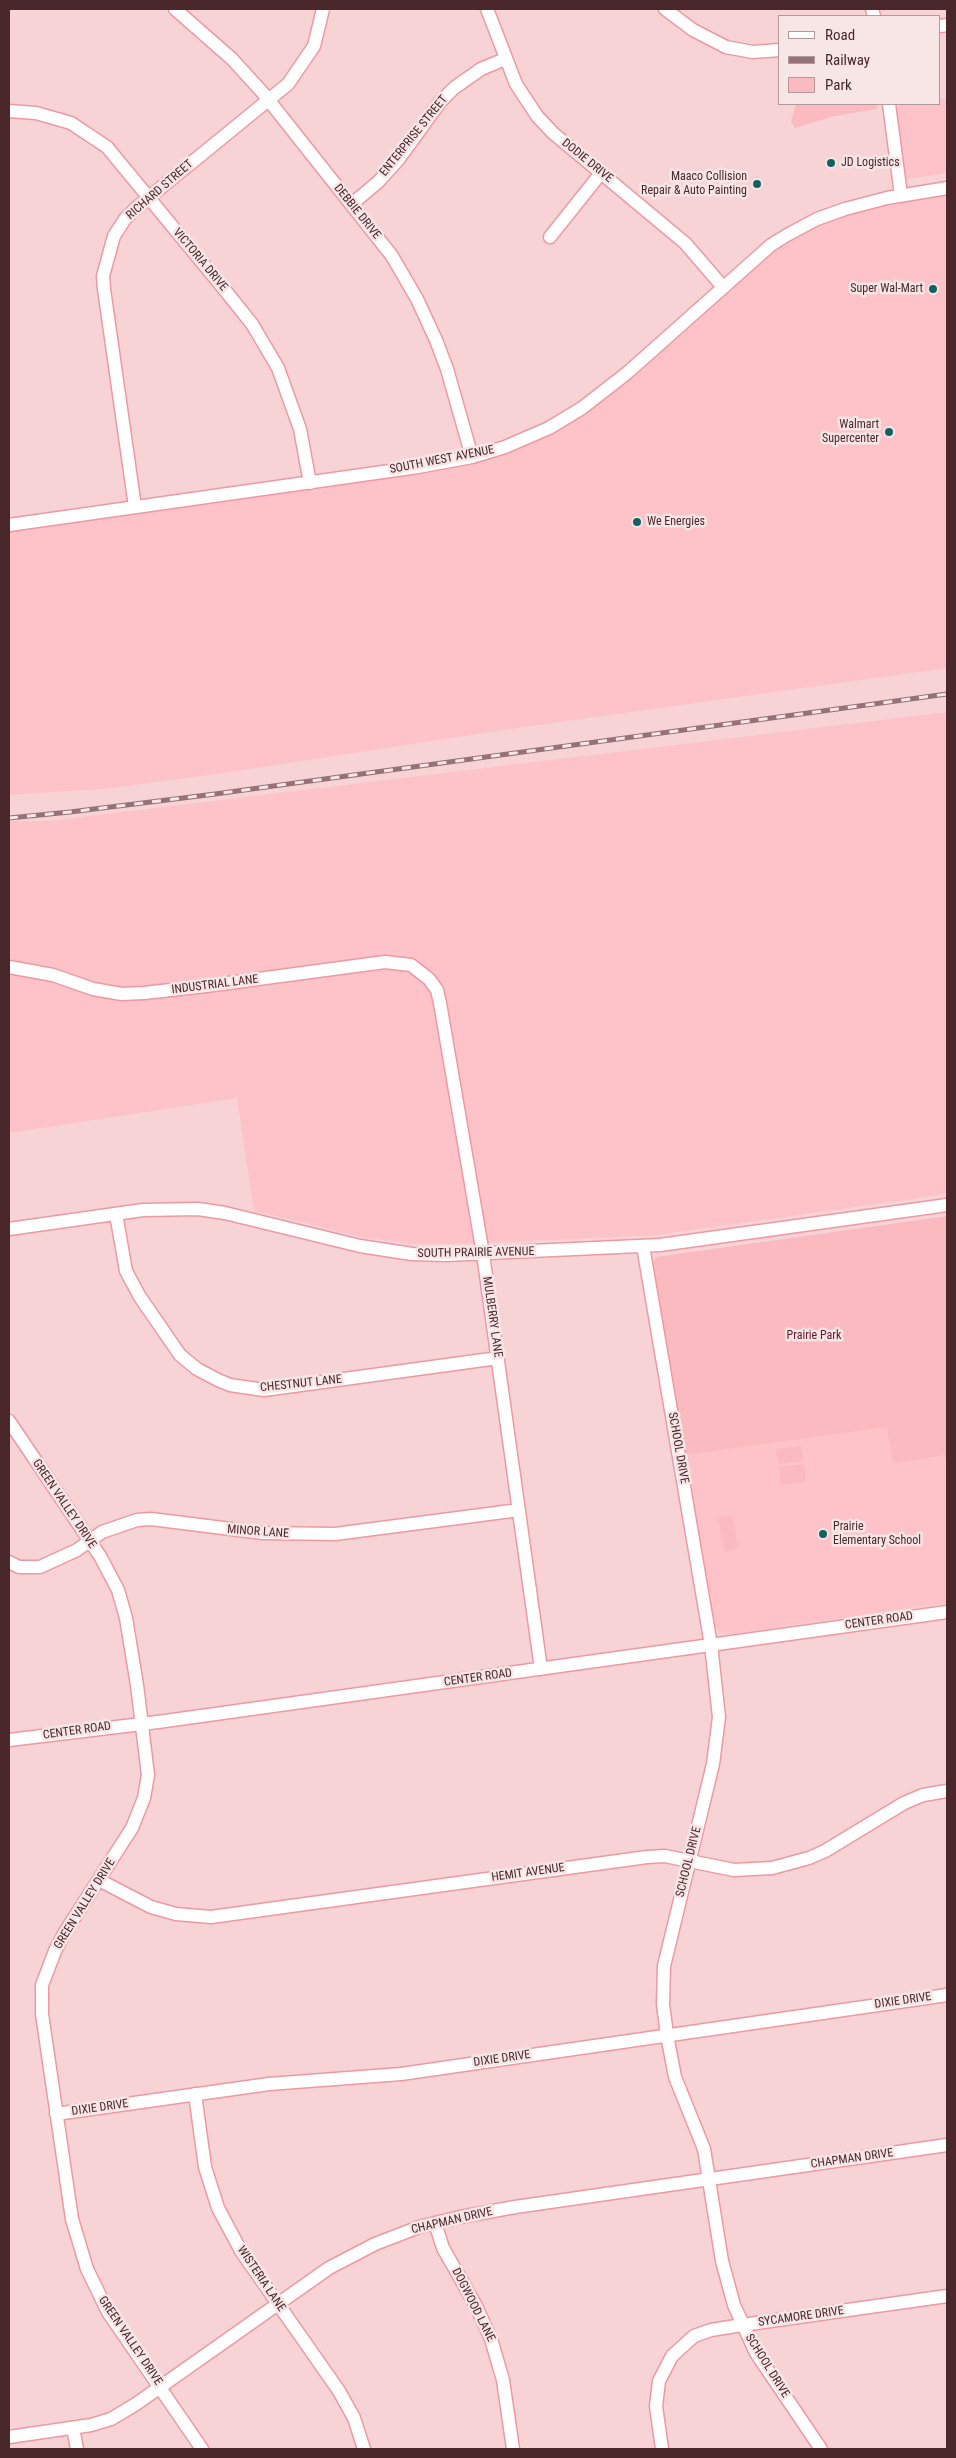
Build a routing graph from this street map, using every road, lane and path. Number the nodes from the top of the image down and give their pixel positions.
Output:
1 (175, 9) edge
2 (324, 9) edge
3 (487, 9) edge
4 (665, 9) edge
5 (778, 50) edge
6 (506, 59) junction
7 (268, 101) junction
8 (889, 105) edge
9 (9, 111) edge
10 (601, 173) junction
11 (947, 188) edge
12 (901, 195) junction
13 (149, 198) junction
14 (352, 204) junction
15 (550, 237) dead end
16 (723, 287) junction
17 (472, 457) junction
18 (310, 483) junction
19 (135, 507) junction
20 (9, 525) edge
21 (9, 967) edge
22 (421, 971) joint
23 (947, 1204) edge
24 (116, 1214) junction
25 (9, 1229) edge
26 (644, 1246) junction
27 (483, 1254) junction
28 (498, 1358) junction
29 (9, 1421) edge
30 (519, 1510) junction
31 (89, 1541) junction
32 (9, 1562) edge
33 (947, 1612) edge
34 (711, 1645) junction
35 (542, 1669) junction
36 (142, 1724) junction
37 (9, 1740) edge
38 (947, 1791) edge
39 (690, 1861) junction
40 (99, 1880) junction
41 (947, 1995) edge
42 (667, 2035) junction
43 (195, 2094) junction
44 (56, 2114) junction
45 (947, 2146) edge
46 (710, 2180) junction
47 (435, 2223) junction
48 (947, 2296) edge
49 (277, 2303) junction
50 (742, 2325) junction
51 (160, 2386) junction
52 (74, 2428) junction
53 (9, 2437) edge
54 (77, 2449) edge
55 (202, 2449) edge
56 (364, 2449) edge
57 (513, 2449) edge
58 (662, 2449) edge
59 (822, 2449) edge

1 - 7 street, DEBBIE DRIVE
2 - 7 street, RICHARD STREET
3 - 6 street, DODIE DRIVE
4 - 5 street
6 - 10 street, DODIE DRIVE
6 - 14 street, ENTERPRISE STREET
7 - 13 street, RICHARD STREET
7 - 14 street, DEBBIE DRIVE
8 - 12 street
9 - 13 street, VICTORIA DRIVE
10 - 15 street
10 - 16 street, DODIE DRIVE
11 - 12 street, SOUTH WEST AVENUE
12 - 16 street, SOUTH WEST AVENUE
13 - 18 street, VICTORIA DRIVE
13 - 19 street, RICHARD STREET
14 - 17 street, DEBBIE DRIVE
16 - 17 street, SOUTH WEST AVENUE
17 - 18 street, SOUTH WEST AVENUE
18 - 19 street, SOUTH WEST AVENUE
19 - 20 street, SOUTH WEST AVENUE
21 - 22 street, INDUSTRIAL LANE
22 - 27 street, MULBERRY LANE
23 - 26 street, SOUTH PRAIRIE AVENUE
24 - 25 street, SOUTH PRAIRIE AVENUE
24 - 27 street, SOUTH PRAIRIE AVENUE
24 - 28 street, CHESTNUT LANE
26 - 27 street, SOUTH PRAIRIE AVENUE
26 - 34 street, SCHOOL DRIVE
27 - 28 street, MULBERRY LANE
28 - 30 street, MULBERRY LANE
29 - 31 street, GREEN VALLEY DRIVE
30 - 31 street, MINOR LANE
30 - 35 street, MULBERRY LANE
31 - 32 street, MINOR LANE
31 - 36 street, GREEN VALLEY DRIVE
33 - 34 street, CENTER ROAD
34 - 35 street, CENTER ROAD
34 - 39 street, SCHOOL DRIVE
35 - 36 street, CENTER ROAD
36 - 37 street, CENTER ROAD
36 - 40 street, GREEN VALLEY DRIVE
38 - 39 street, HEMIT AVENUE
39 - 40 street, HEMIT AVENUE
39 - 42 street, SCHOOL DRIVE
40 - 44 street, GREEN VALLEY DRIVE
41 - 42 street, DIXIE DRIVE
42 - 43 street, DIXIE DRIVE
42 - 46 street, SCHOOL DRIVE
43 - 44 street, DIXIE DRIVE
43 - 49 street, WISTERIA LANE
44 - 51 street, GREEN VALLEY DRIVE
45 - 46 street, CHAPMAN DRIVE
46 - 47 street, CHAPMAN DRIVE
46 - 50 street, SCHOOL DRIVE
47 - 49 street, CHAPMAN DRIVE
47 - 57 street, DOGWOOD LANE
48 - 50 street, SYCAMORE DRIVE
49 - 51 street, CHAPMAN DRIVE
49 - 56 street, WISTERIA LANE
50 - 58 street, SYCAMORE DRIVE
50 - 59 street, SCHOOL DRIVE
51 - 52 street, CHAPMAN DRIVE
51 - 55 street, GREEN VALLEY DRIVE
52 - 53 street, CHAPMAN DRIVE
52 - 54 street

